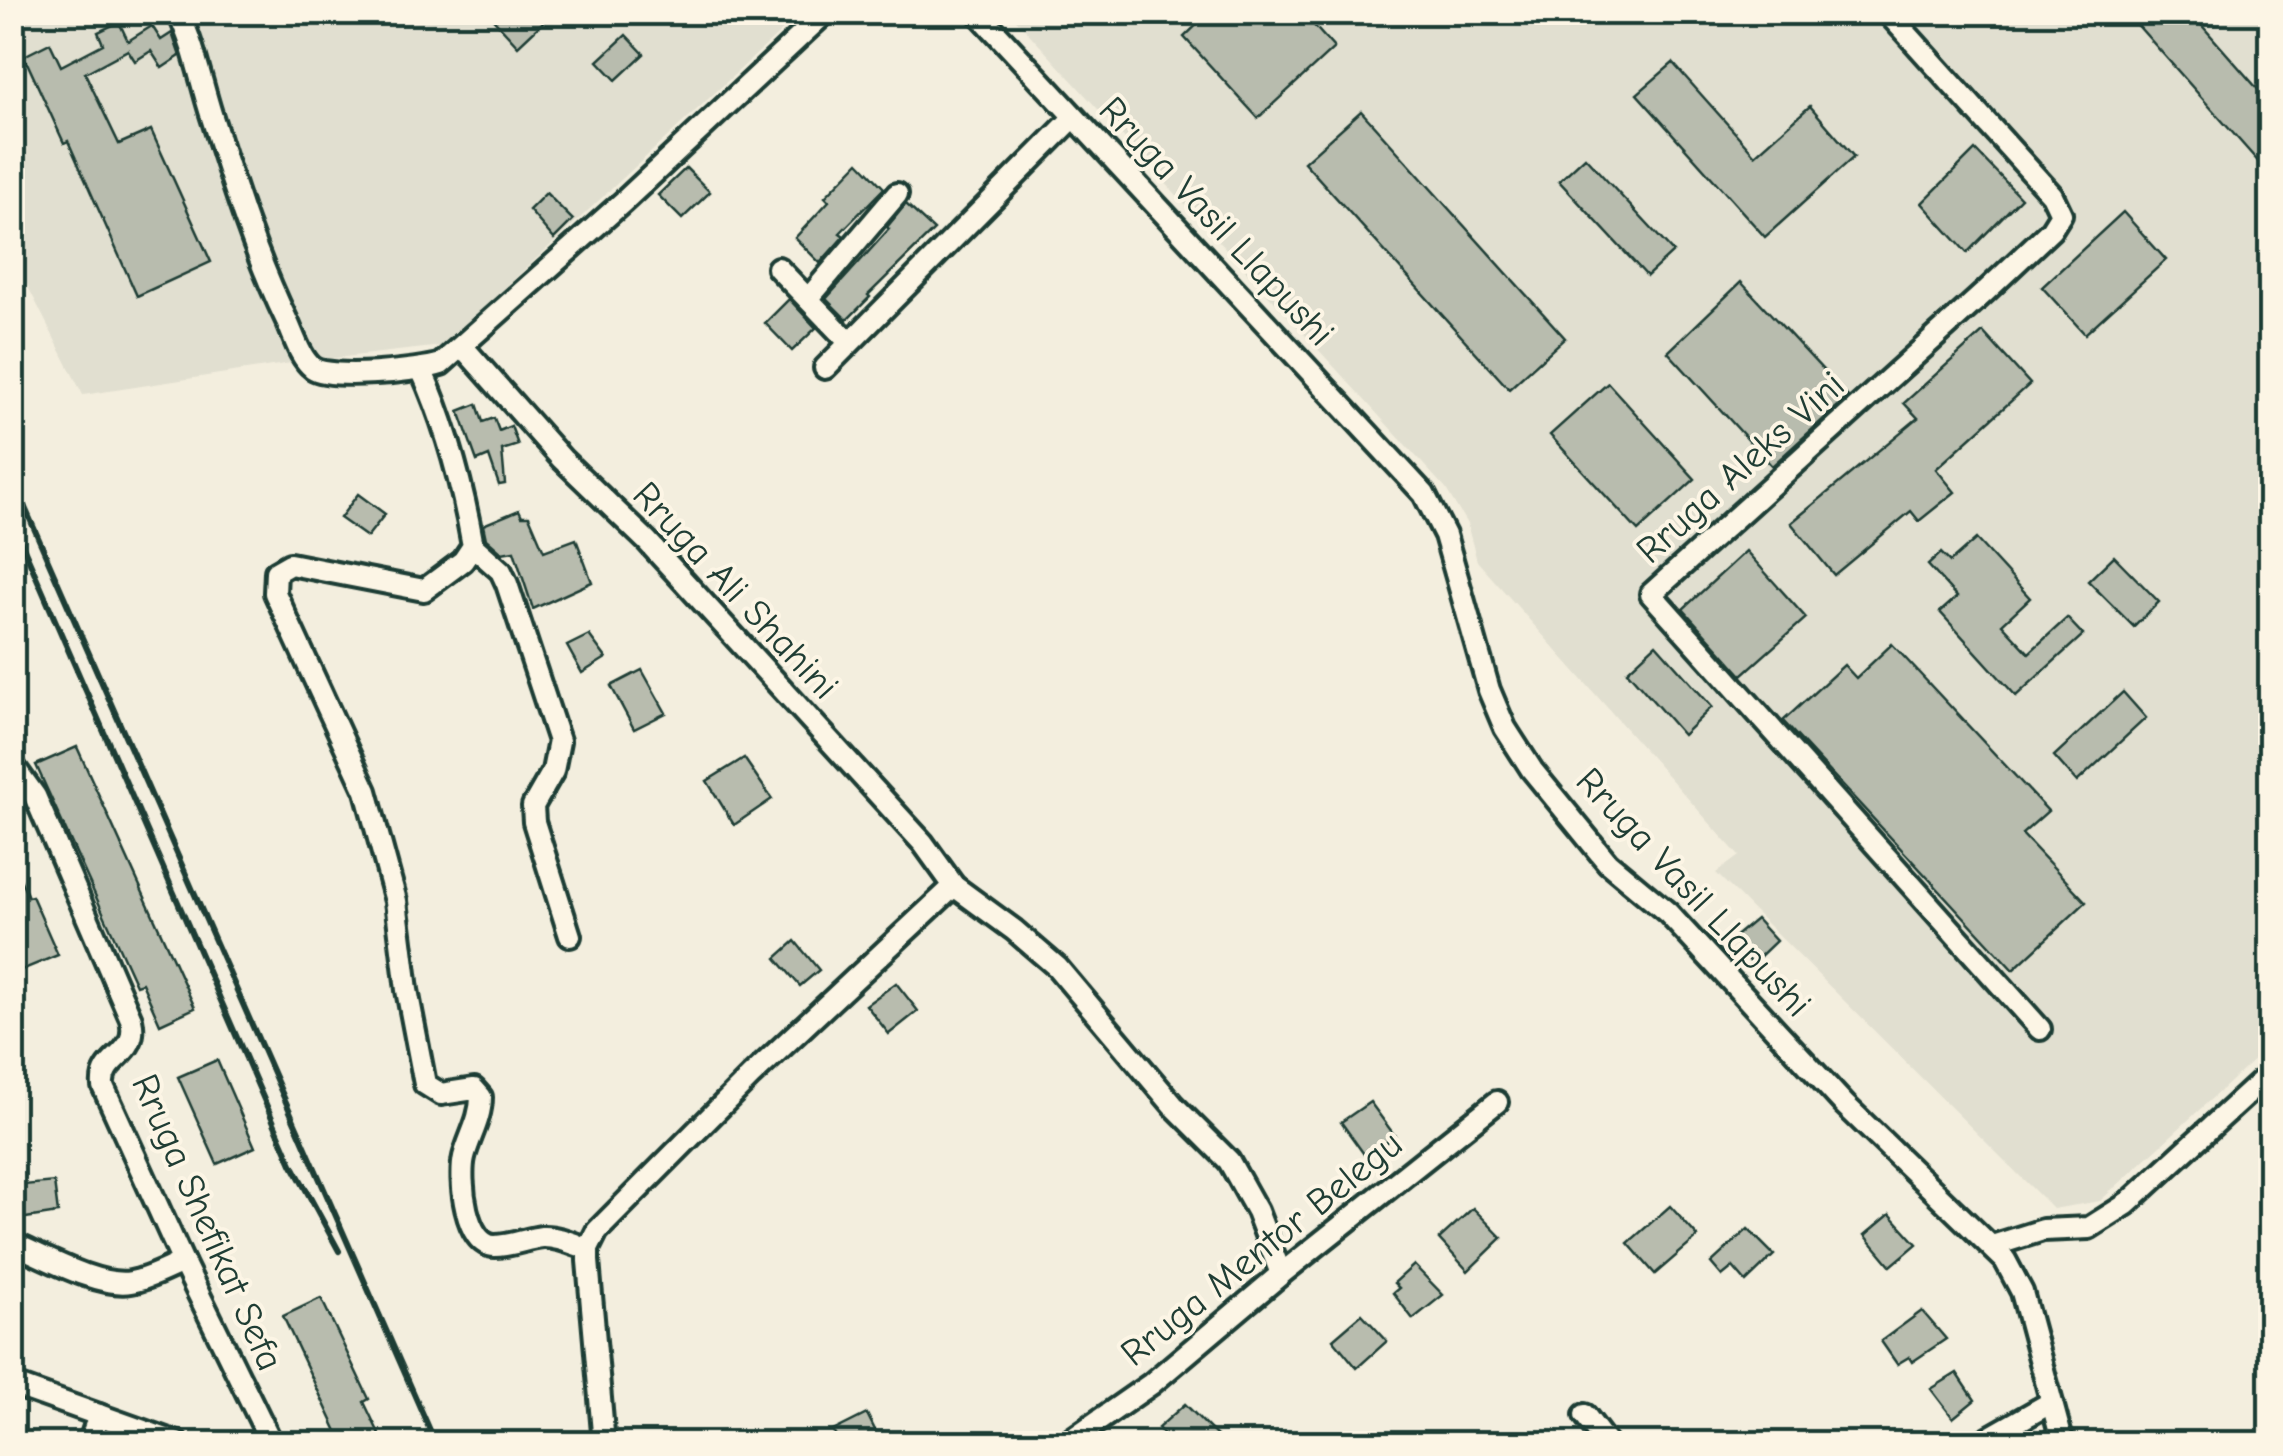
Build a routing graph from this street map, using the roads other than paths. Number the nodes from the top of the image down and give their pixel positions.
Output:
1 (178, 12) edge
2 (826, 12) edge
3 (977, 12) edge
4 (1888, 12) edge
5 (1073, 118) junction
6 (898, 194) dead end
7 (778, 268) dead end
8 (808, 299) junction
9 (850, 342) junction
10 (462, 346) junction
11 (825, 368) dead end
12 (420, 369) junction
13 (473, 546) junction
14 (12, 764) edge
15 (954, 886) junction
16 (570, 936) dead end
17 (2040, 1028) dead end
18 (2270, 1073) edge
19 (1497, 1102) dead end
20 (12, 1243) edge
21 (1992, 1246) junction
22 (588, 1249) junction
23 (182, 1262) junction
24 (1281, 1274) junction
25 (12, 1384) edge
26 (2050, 1403) junction
27 (1585, 1415) dead end
28 (99, 1416) junction
29 (177, 1442) edge
30 (89, 1444) edge
31 (272, 1444) edge
32 (604, 1444) edge
33 (1065, 1444) edge
34 (1607, 1444) edge
35 (1978, 1444) edge
36 (2063, 1444) edge

1 - 12 street
2 - 10 street
3 - 5 street, Rruga Vasil Llapushi
4 - 17 street, Rruga Aleks Vini
5 - 9 street
5 - 21 street, Rruga Vasil Llapushi
6 - 8 street
7 - 8 street
8 - 9 street
9 - 11 street
10 - 12 street
10 - 15 street, Rruga Ali Shahini
12 - 13 street
13 - 16 street
13 - 22 street
14 - 23 street, Rruga Shefikat Sefa
15 - 22 street
15 - 24 street, Rruga Ali Shahini
18 - 21 street
19 - 24 street, Rruga Mentor Belegu
20 - 23 street
21 - 26 street, Rruga Vasil Llapushi
22 - 32 street
23 - 31 street, Rruga Shefikat Sefa
24 - 33 street, Rruga Mentor Belegu
25 - 28 street
26 - 35 street
26 - 36 street, Rruga Vasil Llapushi
27 - 34 street
28 - 29 street
28 - 30 street

